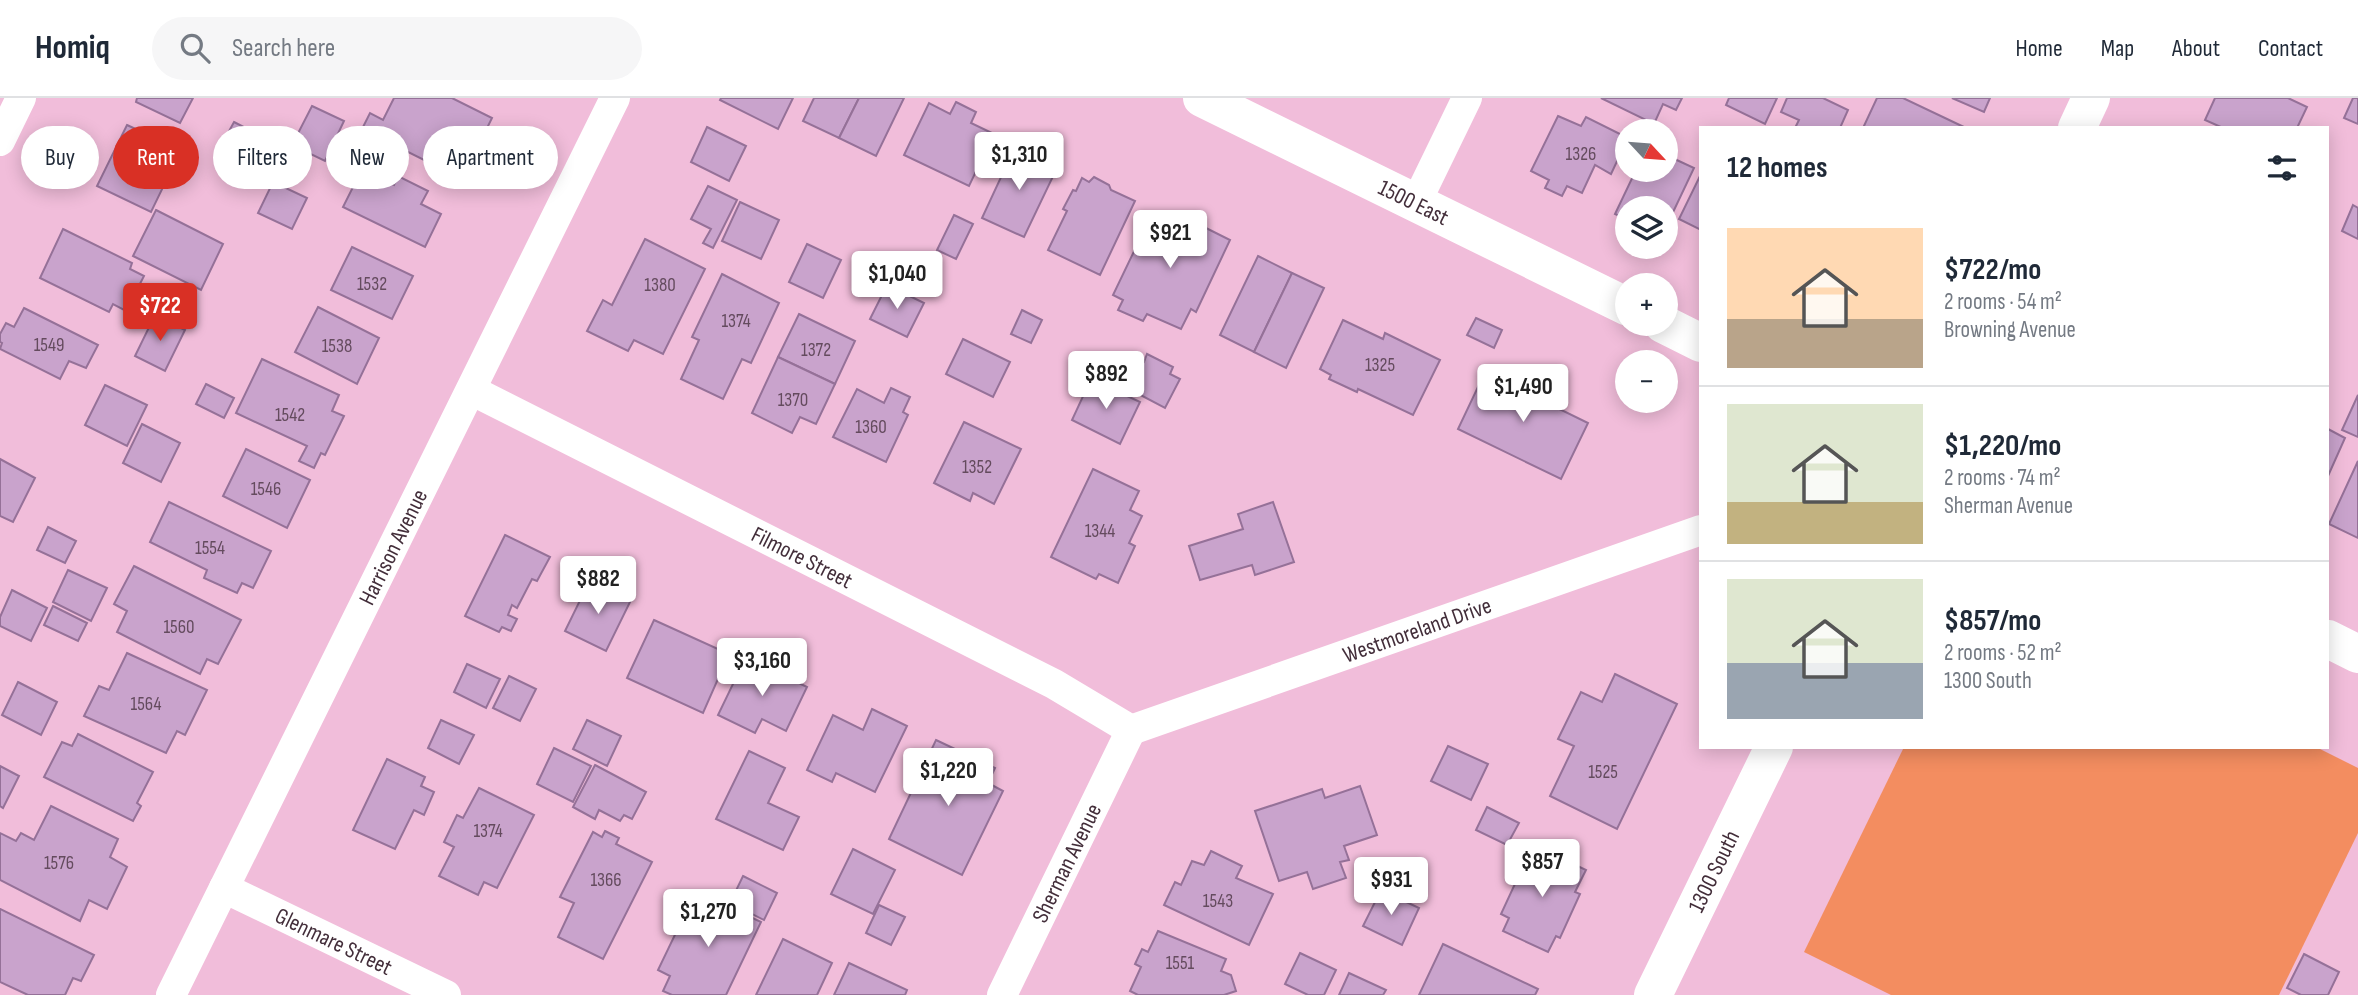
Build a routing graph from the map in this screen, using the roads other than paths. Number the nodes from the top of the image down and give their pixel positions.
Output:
1 (21, 98) edge
2 (615, 98) edge
3 (1202, 98) edge
4 (1467, 98) edge
5 (2091, 98) edge
6 (2078, 126) edge
7 (0, 141) edge
8 (1416, 203) junction
9 (1615, 301) edge
10 (1678, 331) edge
11 (1699, 341) edge
12 (471, 390) junction
13 (1699, 531) edge
14 (2329, 640) edge
15 (2358, 654) edge
16 (1131, 730) junction
17 (1773, 749) edge
18 (224, 888) junction
19 (171, 995) edge
20 (446, 995) edge
21 (1002, 995) edge
22 (1653, 995) edge

1 - 7 street
2 - 12 street, Harrison Avenue
3 - 8 street, 1500 East
4 - 8 street
5 - 6 street
8 - 9 street, 1500 East
10 - 11 street
12 - 16 street, Filmore Street
12 - 18 street, Harrison Avenue
13 - 16 street, Westmoreland Drive
14 - 15 street
16 - 21 street, Sherman Avenue
17 - 22 street, 1300 South
18 - 19 street, Harrison Avenue
18 - 20 street, Glenmare Street

